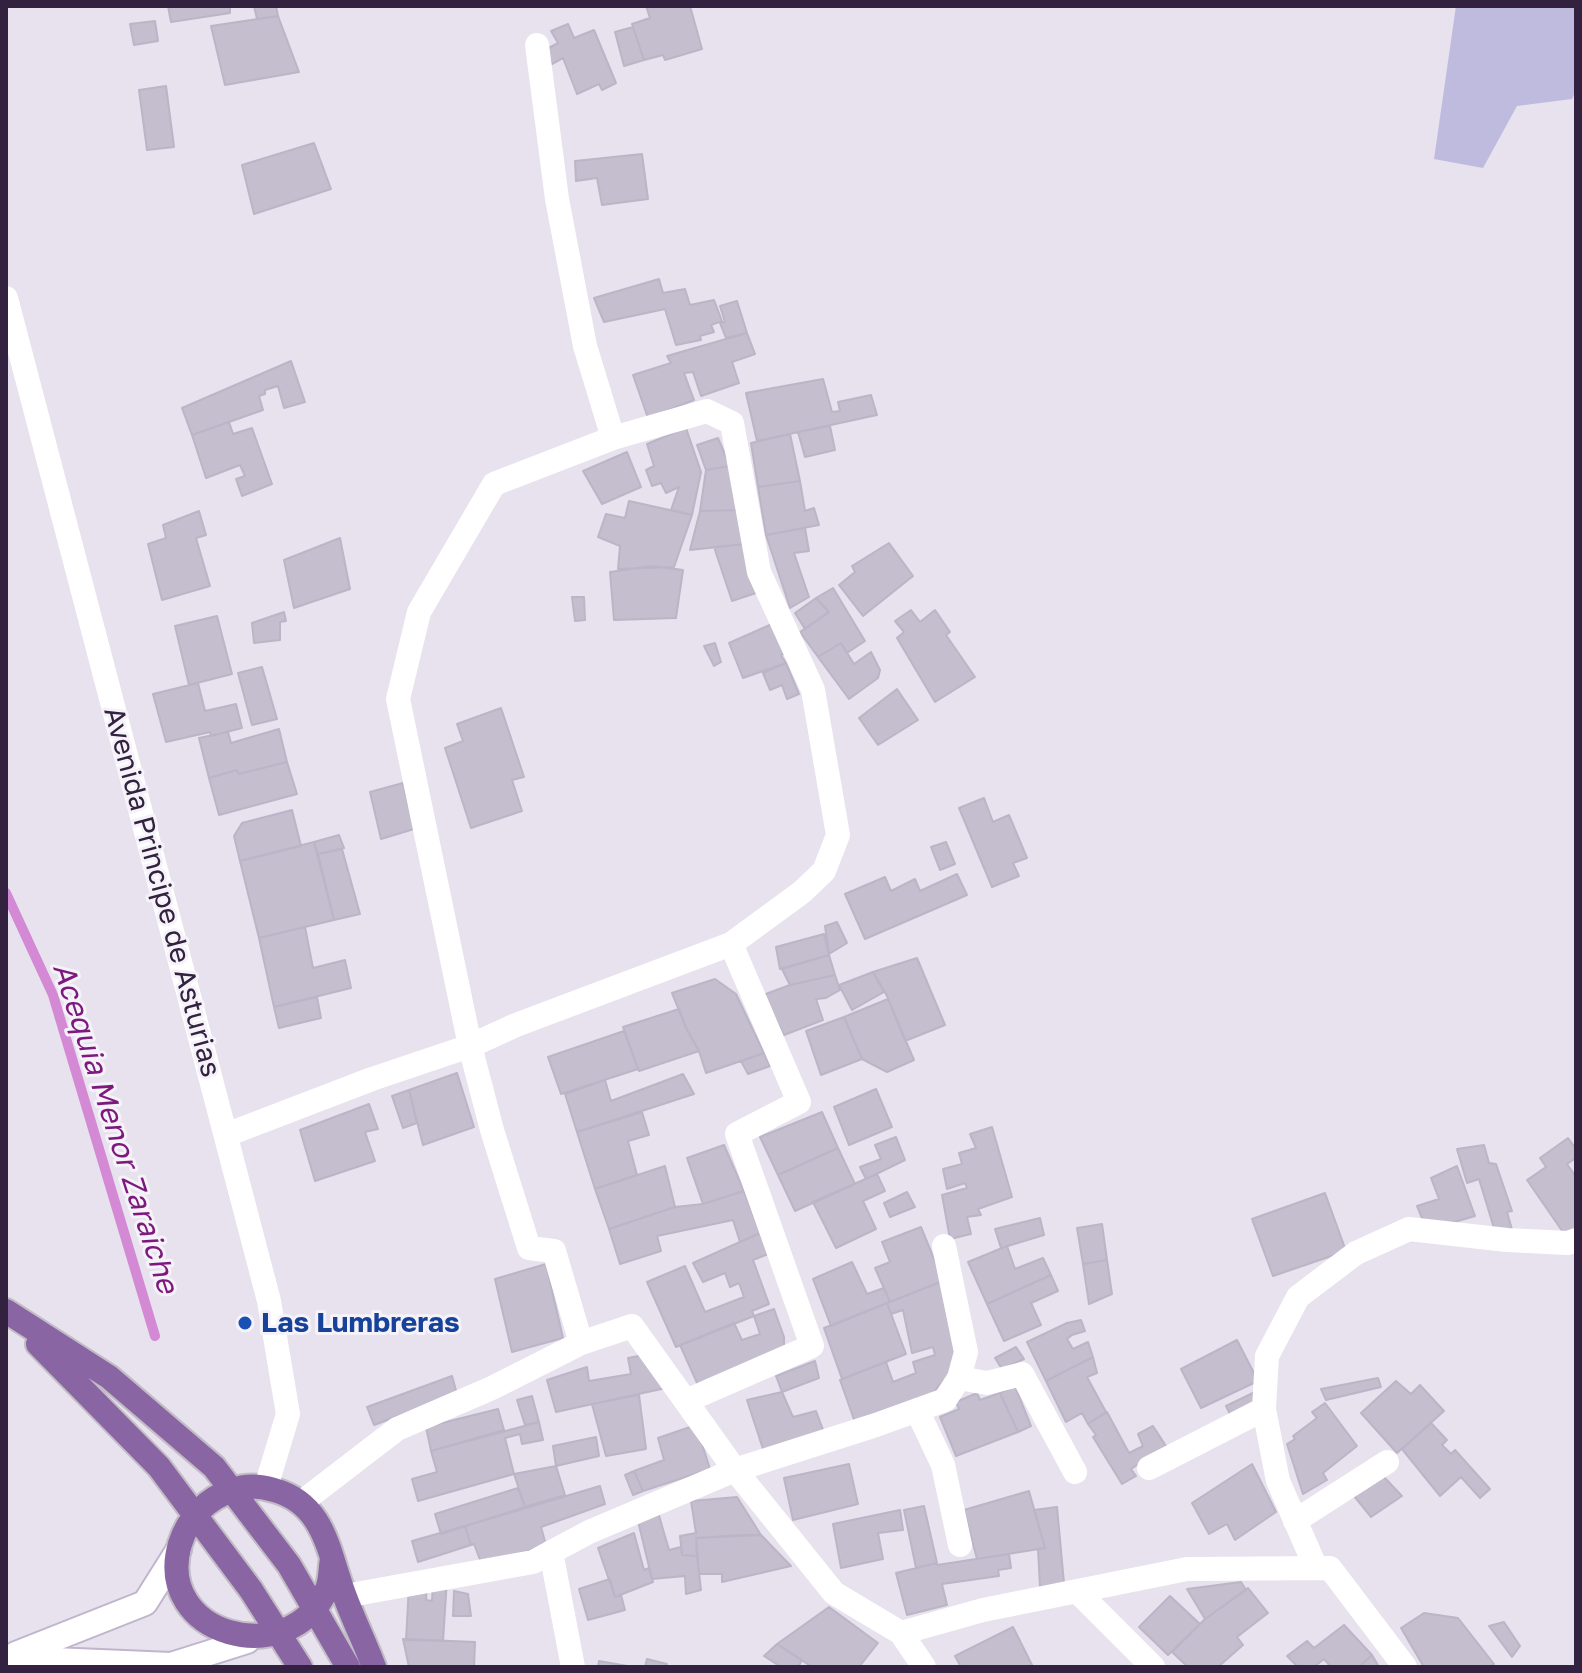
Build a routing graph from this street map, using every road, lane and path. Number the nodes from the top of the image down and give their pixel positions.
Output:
1 (537, 45) dead end
2 (6, 298) edge
3 (613, 438) junction
4 (731, 944) junction
5 (470, 1046) junction
6 (226, 1135) junction
7 (1576, 1240) edge
8 (944, 1246) dead end
9 (6, 1312) edge
10 (581, 1343) junction
11 (959, 1378) junction
12 (686, 1401) junction
13 (1264, 1409) junction
14 (917, 1410) junction
15 (1387, 1462) dead end
16 (1149, 1468) dead end
17 (735, 1470) junction
18 (1075, 1472) dead end
19 (266, 1487) junction
20 (233, 1489) junction
21 (302, 1502) junction
22 (194, 1516) junction
23 (1295, 1521) junction
24 (960, 1545) dead end
25 (179, 1549) junction
26 (551, 1552) junction
27 (332, 1559) junction
28 (1316, 1568) junction
29 (1077, 1591) junction
30 (345, 1596) junction
31 (317, 1610) junction
32 (901, 1633) junction
33 (279, 1637) junction
34 (247, 1641) junction
35 (6, 1658) edge
36 (300, 1667) edge
37 (348, 1667) edge
38 (374, 1667) edge
39 (573, 1667) edge
40 (924, 1667) edge
41 (1153, 1667) edge
42 (1405, 1667) edge

1 - 3 street
2 - 6 street, Avenida Principe de Asturias
3 - 4 street
3 - 5 street
4 - 5 street
4 - 12 street
5 - 6 street
5 - 10 street
6 - 19 street, Avenida Principe de Asturias
7 - 13 street
8 - 11 street
9 - 20 main road
9 - 22 main road
10 - 12 street
10 - 21 street
11 - 14 street
11 - 18 street
12 - 17 street
13 - 16 street
13 - 23 street
14 - 17 street
14 - 24 street
15 - 23 street
17 - 26 street
17 - 32 street
19 - 20 main road
19 - 21 main road
20 - 22 main road
20 - 31 main road
21 - 27 main road
22 - 25 main road
22 - 33 main road
23 - 28 street
25 - 34 main road
25 - 35 street
26 - 30 street
26 - 39 street
27 - 30 main road
27 - 31 main road
28 - 29 street
28 - 42 street
29 - 32 street
29 - 41 street
30 - 38 main road
31 - 33 main road
31 - 37 main road
32 - 40 street
33 - 34 main road
33 - 36 main road
34 - 35 street

